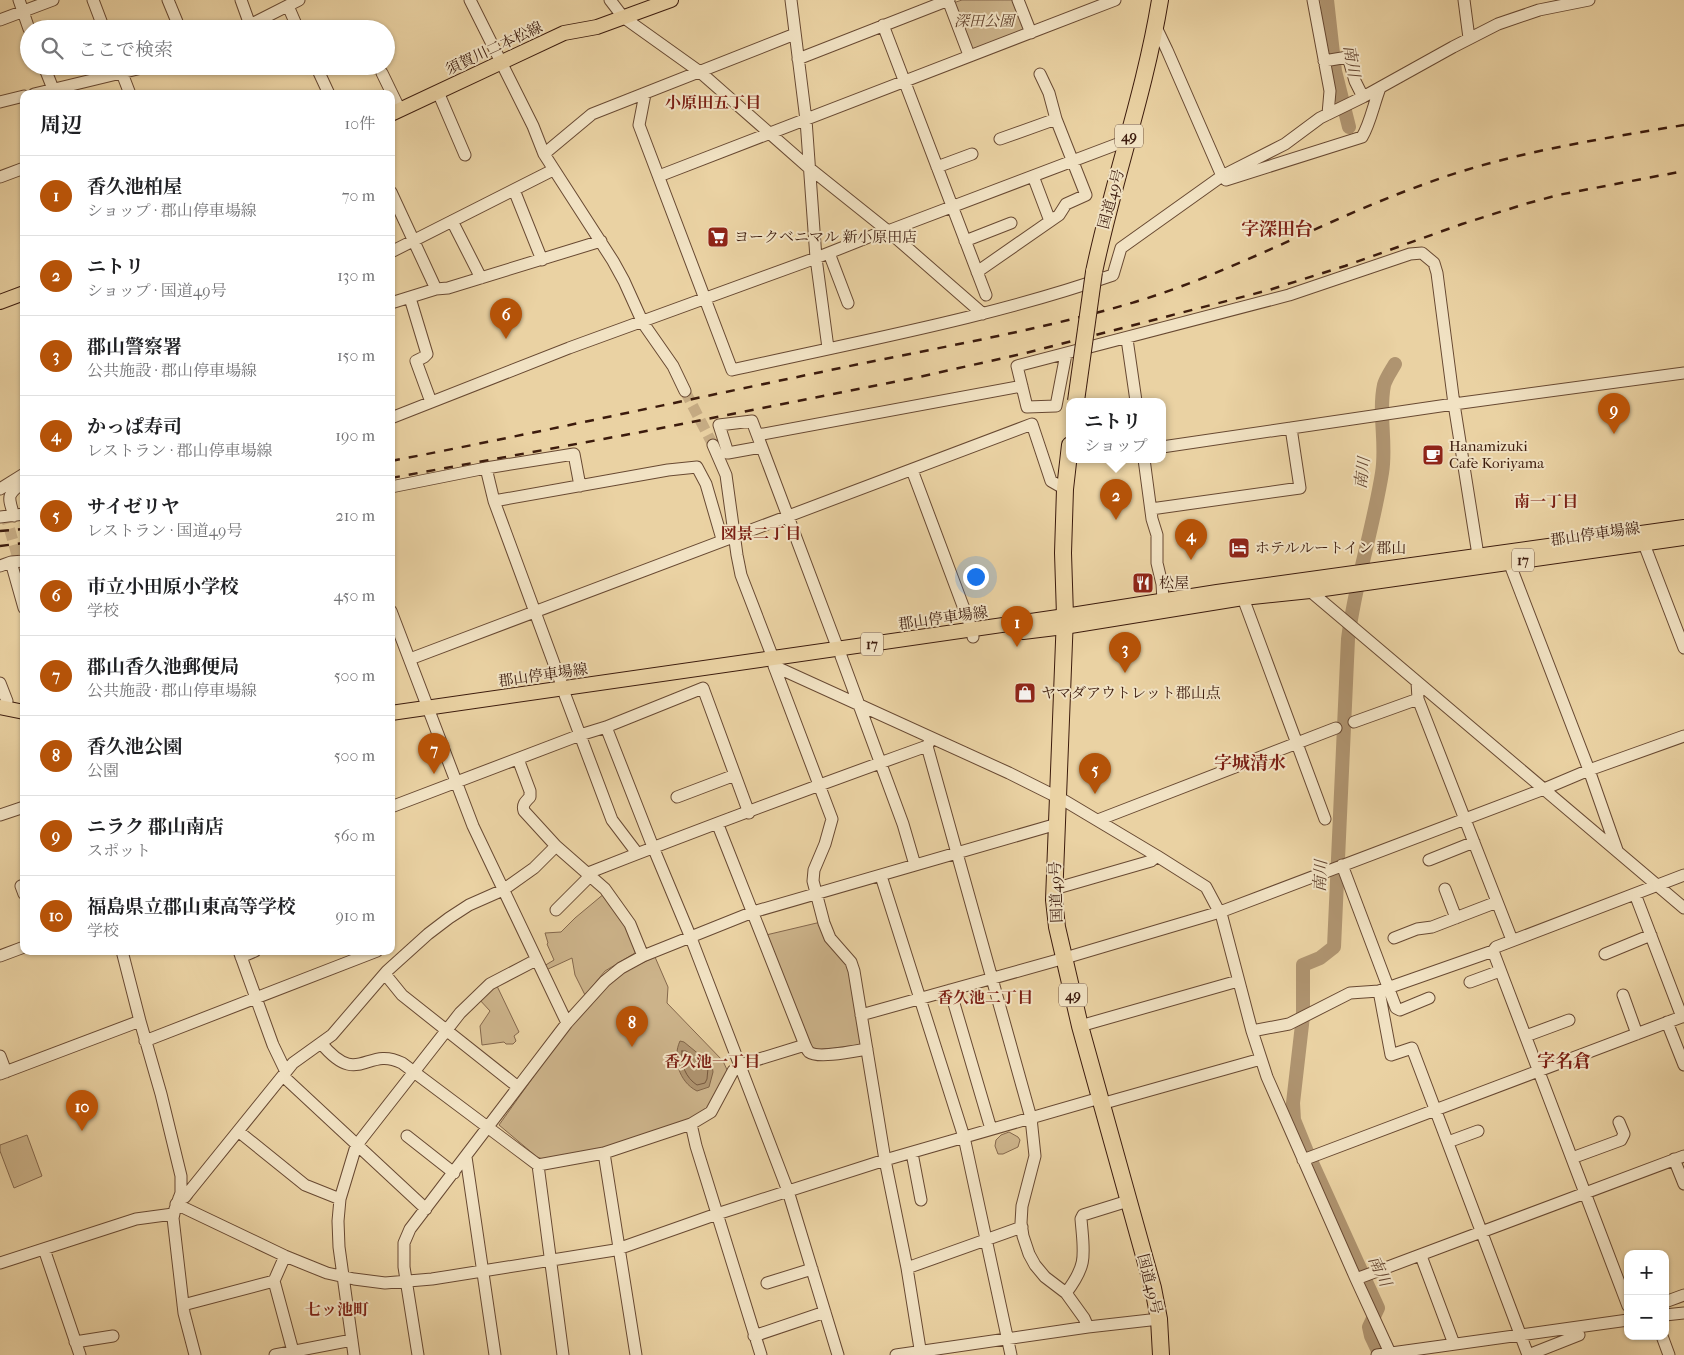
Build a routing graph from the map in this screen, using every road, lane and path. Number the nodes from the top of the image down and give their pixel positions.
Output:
1 (19, 0) edge
2 (53, 0) edge
3 (93, 0) edge
4 (168, 0) edge
5 (240, 0) edge
6 (299, 0) edge
7 (470, 0) edge
8 (610, 0) edge
9 (671, 0) edge
10 (791, 0) edge
11 (949, 0) edge
12 (1018, 0) edge
13 (1115, 0) edge
14 (1160, 0) edge
15 (1313, 0) edge
16 (1464, 0) edge
17 (1589, 0) edge
18 (1537, 5) edge
19 (288, 6) junction
20 (23, 12) junction
21 (623, 17) junction
22 (0, 20) edge
23 (26, 20) edge
24 (101, 20) edge
25 (176, 20) edge
26 (244, 20) edge
27 (260, 20) edge
28 (294, 20) edge
29 (883, 25) junction
30 (1156, 27) junction
31 (1031, 33) junction
32 (795, 34) junction
33 (1469, 38) junction
34 (969, 55) junction
35 (798, 59) junction
36 (1327, 60) junction
37 (501, 63) junction
38 (700, 72) junction
39 (1040, 74) dead end
40 (48, 75) edge
41 (104, 75) edge
42 (122, 75) edge
43 (320, 75) edge
44 (383, 75) edge
45 (904, 81) junction
46 (1380, 88) junction
47 (54, 90) edge
48 (57, 90) edge
49 (128, 90) edge
50 (328, 90) edge
51 (388, 90) edge
52 (438, 92) junction
53 (645, 94) junction
54 (20, 97) edge
55 (1363, 97) junction
56 (0, 102) edge
57 (396, 112) edge
58 (1328, 114) junction
59 (1056, 119) junction
60 (806, 120) junction
61 (770, 134) junction
62 (1000, 140) dead end
63 (1128, 140) junction
64 (544, 154) junction
65 (972, 154) dead end
66 (465, 155) dead end
67 (1073, 161) junction
68 (808, 167) junction
69 (937, 167) junction
70 (20, 170) edge
71 (553, 170) junction
72 (659, 176) junction
73 (1033, 176) junction
74 (0, 177) edge
75 (1220, 178) junction
76 (514, 190) junction
77 (395, 201) edge
78 (952, 206) junction
79 (452, 221) junction
80 (1050, 221) junction
81 (1011, 223) dead end
82 (888, 231) junction
83 (413, 241) junction
84 (601, 241) junction
85 (965, 241) junction
86 (395, 250) edge
87 (829, 253) junction
88 (816, 258) junction
89 (542, 260) junction
90 (977, 272) junction
91 (481, 278) junction
92 (436, 289) junction
93 (20, 294) edge
94 (986, 295) dead end
95 (410, 298) junction
96 (704, 298) junction
97 (395, 301) edge
98 (0, 302) edge
99 (848, 303) dead end
100 (983, 314) junction
101 (643, 322) junction
102 (1127, 339) junction
103 (828, 348) junction
104 (1066, 354) junction
105 (1684, 373) edge
106 (1022, 386) junction
107 (686, 391) tunnel mouth
108 (1076, 398) edge
109 (1136, 398) edge
110 (430, 402) junction
111 (1454, 404) junction
112 (395, 416) edge
113 (1291, 428) junction
114 (758, 435) junction
115 (713, 446) tunnel mouth
116 (1166, 446) edge
117 (761, 448) junction
118 (1068, 463) edge
119 (1145, 463) edge
120 (486, 468) junction
121 (912, 470) junction
122 (20, 476) edge
123 (20, 485) edge
124 (395, 486) edge
125 (580, 486) junction
126 (0, 489) edge
127 (1065, 489) junction
128 (0, 495) edge
129 (494, 501) junction
130 (1151, 509) junction
131 (11, 515) edge
132 (788, 515) junction
133 (1684, 526) edge
134 (734, 536) junction
135 (1684, 538) edge
136 (722, 539) junction
137 (1644, 544) junction
138 (1478, 555) junction
139 (1509, 562) junction
140 (13, 563) edge
141 (20, 574) edge
142 (1358, 578) junction
143 (1309, 585) junction
144 (20, 592) edge
145 (1242, 598) junction
146 (1163, 600) junction
147 (534, 612) junction
148 (395, 621) edge
149 (1064, 622) junction
150 (972, 634) junction
151 (1684, 648) edge
152 (839, 653) junction
153 (410, 658) junction
154 (773, 662) junction
155 (1417, 682) junction
156 (0, 683) edge
157 (564, 692) junction
158 (1418, 699) junction
159 (2, 703) edge
160 (20, 704) edge
161 (859, 704) junction
162 (20, 710) edge
163 (431, 711) junction
164 (395, 713) edge
165 (395, 718) edge
166 (1354, 722) dead end
167 (606, 727) junction
168 (1336, 728) dead end
169 (580, 735) junction
170 (1684, 736) edge
171 (929, 742) junction
172 (1297, 743) junction
173 (518, 759) junction
174 (881, 763) junction
175 (1589, 770) junction
176 (735, 775) junction
177 (457, 782) junction
178 (818, 786) junction
179 (1544, 789) junction
180 (1056, 796) junction
181 (677, 797) dead end
182 (395, 805) edge
183 (20, 808) edge
184 (749, 813) junction
185 (0, 815) edge
186 (1465, 818) junction
187 (1325, 819) dead end
188 (1098, 820) junction
189 (1056, 824) junction
190 (718, 825) junction
191 (1474, 842) junction
192 (556, 846) junction
193 (653, 847) junction
194 (1618, 852) junction
195 (637, 853) junction
196 (957, 853) junction
197 (1157, 856) junction
198 (1429, 860) dead end
199 (915, 865) junction
200 (1342, 865) junction
201 (589, 875) junction
202 (1684, 875) edge
203 (881, 876) junction
204 (1658, 885) junction
205 (1054, 888) junction
206 (1445, 889) dead end
207 (503, 890) junction
208 (816, 893) junction
209 (1635, 894) junction
210 (1497, 902) junction
211 (1684, 908) edge
212 (556, 910) dead end
213 (752, 912) junction
214 (1220, 912) junction
215 (1456, 918) junction
216 (1651, 935) junction
217 (691, 938) junction
218 (1394, 938) dead end
219 (1512, 940) junction
220 (20, 948) edge
221 (1493, 951) junction
222 (1605, 954) dead end
223 (123, 955) edge
224 (240, 955) edge
225 (368, 955) edge
226 (380, 955) edge
227 (0, 956) edge
228 (643, 956) junction
229 (1064, 958) junction
230 (536, 960) junction
231 (1500, 971) junction
232 (386, 972) junction
233 (992, 978) junction
234 (1238, 980) junction
235 (1470, 982) dead end
236 (950, 990) junction
237 (1384, 990) junction
238 (1623, 995) dead end
239 (256, 998) junction
240 (1429, 998) dead end
241 (921, 999) junction
242 (861, 1014) junction
243 (1683, 1016) edge
244 (1569, 1020) dead end
245 (140, 1021) junction
246 (1667, 1022) junction
247 (567, 1023) junction
248 (1080, 1026) junction
249 (446, 1030) junction
250 (1252, 1031) junction
251 (1637, 1034) junction
252 (1526, 1036) junction
253 (145, 1041) junction
254 (321, 1043) junction
255 (804, 1045) junction
256 (867, 1049) junction
257 (0, 1056) edge
258 (1261, 1059) junction
259 (740, 1065) junction
260 (1684, 1066) edge
261 (415, 1071) junction
262 (1540, 1072) junction
263 (3, 1073) edge
264 (284, 1074) junction
265 (518, 1087) junction
266 (1100, 1101) junction
267 (1436, 1110) junction
268 (1031, 1118) junction
269 (1619, 1122) dead end
270 (691, 1124) junction
271 (488, 1127) junction
272 (991, 1129) junction
273 (238, 1131) junction
274 (1478, 1131) dead end
275 (408, 1136) dead end
276 (964, 1137) junction
277 (1448, 1142) junction
278 (356, 1146) junction
279 (604, 1153) junction
280 (912, 1153) junction
281 (466, 1157) junction
282 (1679, 1157) edge
283 (1572, 1158) junction
284 (885, 1160) junction
285 (1303, 1160) junction
286 (538, 1165) junction
287 (454, 1173) junction
288 (1684, 1184) edge
289 (788, 1191) junction
290 (1584, 1193) junction
291 (340, 1200) junction
292 (921, 1200) dead end
293 (1128, 1201) junction
294 (176, 1205) junction
295 (426, 1209) junction
296 (717, 1214) junction
297 (1022, 1227) junction
298 (1481, 1232) junction
299 (986, 1239) junction
300 (620, 1248) junction
301 (44, 1249) junction
302 (285, 1256) junction
303 (1421, 1256) junction
304 (551, 1260) junction
305 (0, 1264) edge
306 (907, 1268) junction
307 (812, 1269) junction
308 (483, 1272) junction
309 (342, 1277) junction
310 (1356, 1279) junction
311 (274, 1281) junction
312 (406, 1282) junction
313 (767, 1283) dead end
314 (1066, 1294) junction
315 (1684, 1295) edge
316 (1624, 1296) edge
317 (1669, 1301) edge
318 (183, 1305) junction
319 (825, 1312) junction
320 (1684, 1313) edge
321 (1669, 1315) edge
322 (1159, 1319) junction
323 (1624, 1321) edge
324 (1088, 1327) junction
325 (1522, 1335) junction
326 (1580, 1335) dead end
327 (113, 1336) dead end
328 (754, 1336) junction
329 (1008, 1339) junction
330 (352, 1340) junction
331 (1663, 1340) edge
332 (75, 1342) junction
333 (1454, 1344) junction
334 (294, 1353) edge
335 (921, 1353) edge
336 (1391, 1354) edge
337 (80, 1355) edge
338 (195, 1355) edge
339 (275, 1355) edge
340 (354, 1355) edge
341 (418, 1355) edge
342 (495, 1355) edge
343 (563, 1355) edge
344 (636, 1355) edge
345 (760, 1355) edge
346 (838, 1355) edge
347 (896, 1355) edge
348 (1010, 1355) edge
349 (1161, 1355) edge
350 (1377, 1355) edge
351 (1528, 1355) edge
352 (1669, 1355) edge

1 - 20 street
2 - 20 street
3 - 24 street
4 - 25 street
5 - 26 street
6 - 19 street
7 - 37 street
8 - 21 street
9 - 21 main road, 須賀川二本松線
10 - 32 street
11 - 29 street
11 - 34 street
12 - 31 street
13 - 31 street
14 - 30 highway, 国道49号 / 49
15 - 36 street
16 - 33 street
17 - 18 street
18 - 33 street
19 - 27 street
19 - 28 street
20 - 22 street
20 - 23 street
21 - 37 main road, 須賀川二本松線
21 - 38 street
29 - 35 street
29 - 45 street
30 - 63 highway, 国道49号 / 49
30 - 75 street
31 - 34 street
32 - 35 street
32 - 38 street
33 - 46 street
34 - 45 street
35 - 60 street
36 - 55 street
36 - 58 street
37 - 52 main road, 須賀川二本松線
37 - 64 street
38 - 53 street
38 - 61 street
39 - 59 street
40 - 47 street
41 - 48 street
42 - 49 street
43 - 50 street
44 - 51 street
45 - 60 street
45 - 69 street
46 - 55 street
46 - 75 street
52 - 57 main road, 須賀川二本松線
52 - 66 street
53 - 64 street
53 - 72 street
54 - 56 street
55 - 58 street
58 - 75 street
59 - 62 street
59 - 67 street
60 - 61 street
60 - 68 street
61 - 68 street
61 - 72 street
63 - 67 street
63 - 108 highway, 国道49号 / 49, bridge
64 - 71 street
65 - 69 street
67 - 73 street
67 - 80 street
68 - 82 street
68 - 88 street
69 - 78 street
70 - 74 street
71 - 76 street
71 - 84 street
72 - 96 street
73 - 78 street
73 - 80 street
75 - 100 street
76 - 79 street
76 - 89 street
77 - 83 street
78 - 82 street
78 - 85 street
79 - 83 street
79 - 91 street
80 - 90 street
81 - 85 street
82 - 87 street
82 - 100 street
83 - 86 street
83 - 92 street
84 - 89 street
84 - 101 street
85 - 90 street
87 - 88 street
87 - 99 street
88 - 96 street
88 - 103 street
89 - 91 street
90 - 94 street
91 - 92 street
92 - 95 street
93 - 98 main road
95 - 97 street
95 - 110 street
96 - 101 street
96 - 103 street
100 - 103 street
101 - 107 street
101 - 110 street
102 - 104 street
102 - 109 street
102 - 111 street
104 - 106 street
104 - 106 street
105 - 111 street
106 - 114 street
110 - 112 street
111 - 113 street
111 - 138 street
113 - 116 street
113 - 130 street
114 - 117 street
114 - 117 street
115 - 134 street
117 - 132 street
118 - 127 highway, 国道49号 / 49
119 - 130 street
120 - 124 street
120 - 125 street
120 - 129 street
121 - 127 street
121 - 132 street
121 - 150 street
122 - 126 street
123 - 131 street
125 - 129 street
125 - 136 street
127 - 149 highway, 国道49号 / 49
128 - 131 street
129 - 147 street
130 - 146 street
132 - 134 street
132 - 152 street
133 - 138 main road, 郡山停車場線 / 17
134 - 136 street
134 - 154 street
135 - 137 main road, 郡山停車場線 / 17
136 - 147 street
137 - 139 main road, 郡山停車場線 / 17
137 - 151 street
138 - 142 main road, 郡山停車場線 / 17
139 - 142 main road, 郡山停車場線 / 17
139 - 175 street
140 - 141 street
140 - 144 street
142 - 143 main road, 郡山停車場線 / 17
143 - 145 main road, 郡山停車場線 / 17
143 - 146 main road, 郡山停車場線 / 17
143 - 155 street
145 - 149 main road, 郡山停車場線 / 17
145 - 172 street
146 - 149 main road, 郡山停車場線 / 17
147 - 153 street
147 - 157 street
148 - 153 street
149 - 150 main road, 郡山停車場線 / 17
149 - 180 highway, 国道49号 / 49
150 - 152 main road, 郡山停車場線 / 17
152 - 154 main road, 郡山停車場線 / 17
152 - 161 street
153 - 163 street
154 - 157 main road, 郡山停車場線 / 17
154 - 161 street
154 - 178 street
155 - 158 street
155 - 179 street
156 - 159 street
157 - 163 main road, 郡山停車場線 / 17
157 - 169 street
158 - 166 street
158 - 186 street
159 - 160 main road
159 - 162 main road
161 - 171 street
161 - 174 street
163 - 164 main road, 郡山停車場線 / 17
163 - 165 main road, 郡山停車場線 / 17
163 - 177 street
167 - 169 street
167 - 176 street
167 - 193 street
168 - 172 street
169 - 173 street
169 - 195 street
170 - 175 street
171 - 174 street
171 - 180 street
171 - 196 street
172 - 187 street
172 - 188 street
173 - 177 street
173 - 192 street
174 - 178 street
174 - 199 street
175 - 179 street
175 - 194 street
176 - 181 street
176 - 184 street
177 - 182 street
177 - 207 street
178 - 184 street
178 - 208 street
179 - 186 street
179 - 194 street
180 - 188 street
180 - 189 highway, 国道49号 / 49
183 - 185 street
184 - 190 street
186 - 191 street
186 - 200 street
188 - 197 street
189 - 196 street
189 - 205 highway, 国道49号 / 49
190 - 193 street
190 - 213 street
191 - 198 street
191 - 210 street
192 - 201 street
192 - 207 street
193 - 195 street
193 - 217 street
194 - 204 street
195 - 201 street
196 - 199 street
196 - 233 street
197 - 205 street
197 - 214 street
199 - 203 street
200 - 214 street
200 - 237 street
201 - 212 street
201 - 228 street
202 - 204 street
203 - 208 street
203 - 241 street
204 - 209 street
204 - 211 street
205 - 229 highway, 国道49号 / 49
206 - 215 street
207 - 230 street
207 - 232 street
208 - 213 street
208 - 242 street
209 - 216 street
209 - 219 street
210 - 215 street
210 - 219 street
213 - 217 street
213 - 255 street
214 - 229 street
214 - 234 street
215 - 218 street
216 - 222 street
216 - 243 street
217 - 228 street
217 - 259 street
219 - 221 street
220 - 227 street
221 - 231 street
221 - 237 street
223 - 245 street
224 - 239 street
225 - 239 street
226 - 232 street
228 - 247 street
229 - 233 street
229 - 248 highway, 国道49号 / 49
230 - 247 street
230 - 249 street
231 - 235 street
231 - 252 street
232 - 249 street
232 - 254 street
233 - 236 street
233 - 268 street
234 - 248 street
234 - 250 street
236 - 241 street
236 - 272 street
237 - 240 street
237 - 250 street
237 - 267 street
238 - 251 street
239 - 253 street
239 - 264 street
241 - 242 street
241 - 276 street
242 - 256 street
243 - 246 street
244 - 252 street
245 - 253 street
245 - 263 street
246 - 251 street
246 - 260 street
247 - 265 street
248 - 266 highway, 国道49号 / 49
249 - 261 street
249 - 265 street
250 - 258 street
251 - 262 street
252 - 262 street
253 - 294 street
254 - 261 street
254 - 264 street
255 - 256 street
255 - 259 street
256 - 284 street
257 - 263 street
258 - 266 street
258 - 285 street
259 - 270 street
259 - 289 street
261 - 271 street
261 - 278 street
262 - 267 street
262 - 283 street
264 - 273 street
264 - 278 street
265 - 271 street
266 - 268 street
266 - 293 highway, 国道49号 / 49
267 - 277 street
267 - 285 street
268 - 272 street
268 - 297 street
269 - 283 street
270 - 279 street
270 - 296 street
271 - 281 street
271 - 286 street
272 - 276 street
273 - 291 street
273 - 294 street
274 - 277 street
275 - 287 street
276 - 280 street
276 - 299 street
277 - 298 street
278 - 291 street
278 - 295 street
279 - 286 street
279 - 300 street
280 - 284 street
280 - 292 street
281 - 287 street
281 - 308 street
282 - 288 street
282 - 290 street
283 - 290 street
284 - 289 street
284 - 306 street
285 - 310 street
286 - 304 street
287 - 295 street
289 - 296 street
289 - 307 street
290 - 298 street
290 - 316 street
291 - 309 street
293 - 314 street
293 - 322 highway, 国道49号 / 49
294 - 301 street
294 - 302 street
294 - 318 street
295 - 312 street
296 - 300 street
296 - 328 street
297 - 299 street
297 - 314 street
298 - 303 street
298 - 325 street
299 - 306 street
299 - 329 street
300 - 304 street
300 - 344 street
301 - 305 street
301 - 332 street
302 - 309 street
302 - 311 street
303 - 310 street
303 - 333 street
304 - 308 street
304 - 343 street
306 - 335 street
307 - 313 street
307 - 319 street
308 - 312 street
308 - 342 street
309 - 312 street
309 - 330 street
310 - 336 street
311 - 318 street
311 - 334 street
312 - 341 street
314 - 324 street
315 - 317 street
318 - 338 street
319 - 328 street
319 - 346 street
320 - 321 street
322 - 324 street
322 - 349 highway, 国道49号 / 49
323 - 325 street
324 - 329 street
325 - 333 street
325 - 351 street
326 - 351 street
327 - 332 street
328 - 345 street
329 - 335 street
329 - 348 street
330 - 334 street
330 - 340 street
331 - 352 street
332 - 337 street
333 - 336 street
334 - 339 street
335 - 347 street
336 - 350 street

